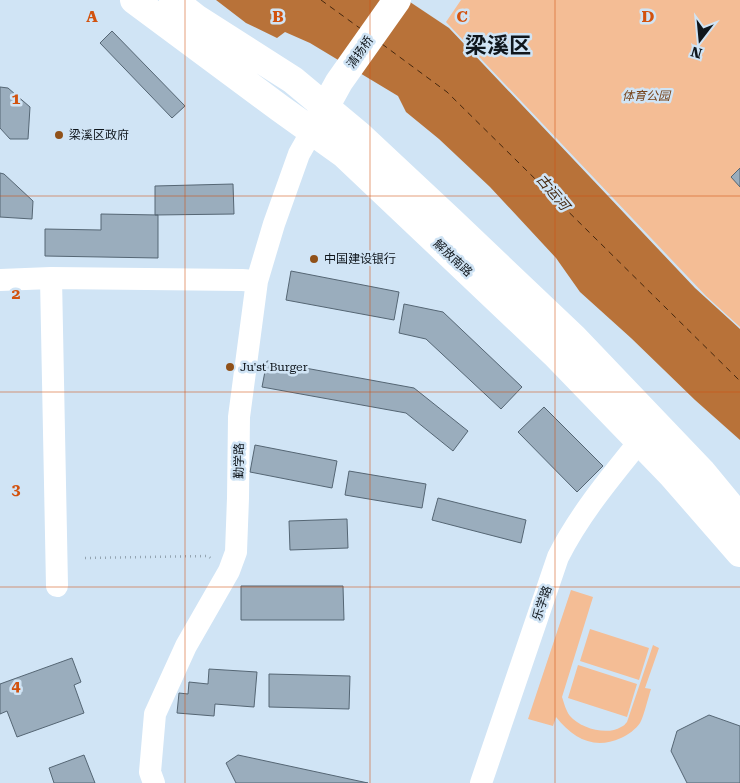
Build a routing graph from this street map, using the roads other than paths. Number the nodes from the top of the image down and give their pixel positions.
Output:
1 (134, 0) edge
2 (173, 0) edge
3 (397, 0) edge
4 (326, 107) junction
5 (312, 131) junction
6 (52, 278) junction
7 (0, 280) edge
8 (257, 281) junction
9 (639, 442) junction
10 (740, 518) edge
11 (740, 553) edge
12 (57, 586) dead end
13 (154, 783) edge
14 (480, 783) edge

1 - 5 main road, 解放南路
2 - 4 main road, 解放南路
3 - 4 main road, 清扬桥
4 - 5 main road, 清扬桥
4 - 10 main road, 解放南路
5 - 8 street, 勤学路
5 - 9 main road, 解放南路
6 - 7 street
6 - 8 street
6 - 12 street
8 - 13 street, 勤学路
9 - 11 main road, 解放南路
9 - 14 street, 乐学路

